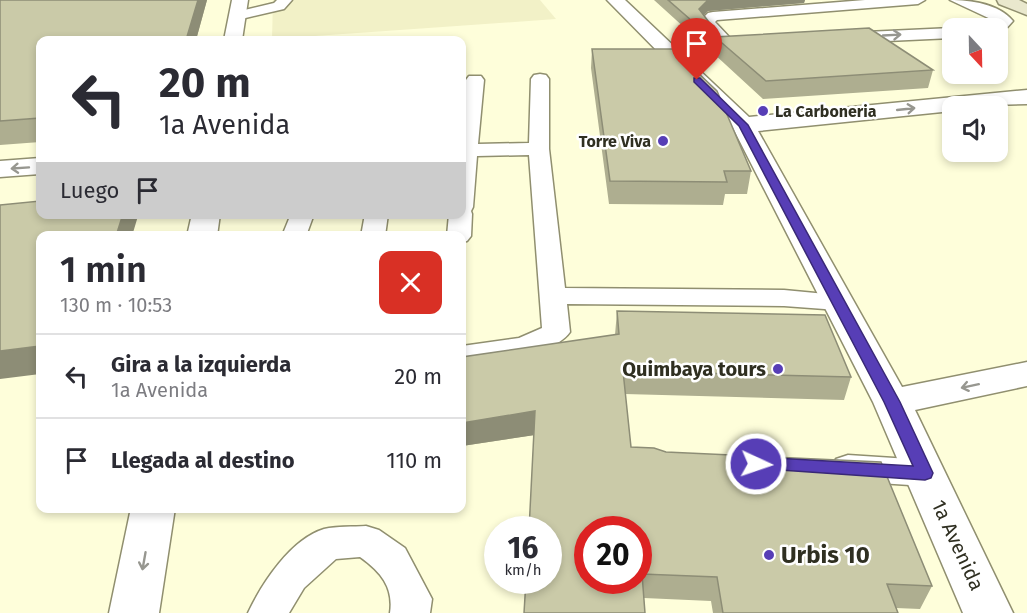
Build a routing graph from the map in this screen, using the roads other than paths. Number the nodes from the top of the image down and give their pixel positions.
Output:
1 (285, 0) edge
2 (615, 0) edge
3 (918, 0) edge
4 (957, 0) edge
5 (1005, 0) edge
6 (239, 8) edge
7 (1027, 10) edge
8 (1001, 18) edge
9 (942, 33) edge
10 (234, 36) edge
11 (824, 39) edge
12 (724, 40) junction
13 (764, 42) edge
14 (662, 46) junction
15 (540, 79) dead end
16 (475, 80) dead end
17 (1027, 97) edge
18 (743, 125) junction
19 (466, 137) edge
20 (539, 149) junction
21 (466, 150) edge
22 (36, 166) edge
23 (0, 169) edge
24 (552, 296) junction
25 (838, 302) junction
26 (466, 354) edge
27 (1027, 374) edge
28 (892, 402) junction
29 (814, 466) edge
30 (925, 473) junction
31 (152, 513) edge
32 (134, 613) edge
33 (268, 613) edge
34 (410, 613) edge
35 (988, 613) edge

1 - 6 lane
2 - 14 street, 1a Avenida
3 - 12 lane
4 - 8 lane
5 - 7 street
6 - 10 street
11 -> 9 lane
12 - 13 lane
12 - 14 lane
14 - 18 street, 1a Avenida
15 - 20 lane
16 - 19 lane
18 -> 17 street
18 - 25 street, 1a Avenida
20 - 21 lane
20 - 24 lane
22 -> 23 street
24 - 25 lane
24 - 26 lane
25 - 28 street, 1a Avenida
27 -> 28 street
28 - 30 street, 1a Avenida
29 - 30 lane
30 - 35 street, 1a Avenida
31 -> 32 street
33 - 34 lane

